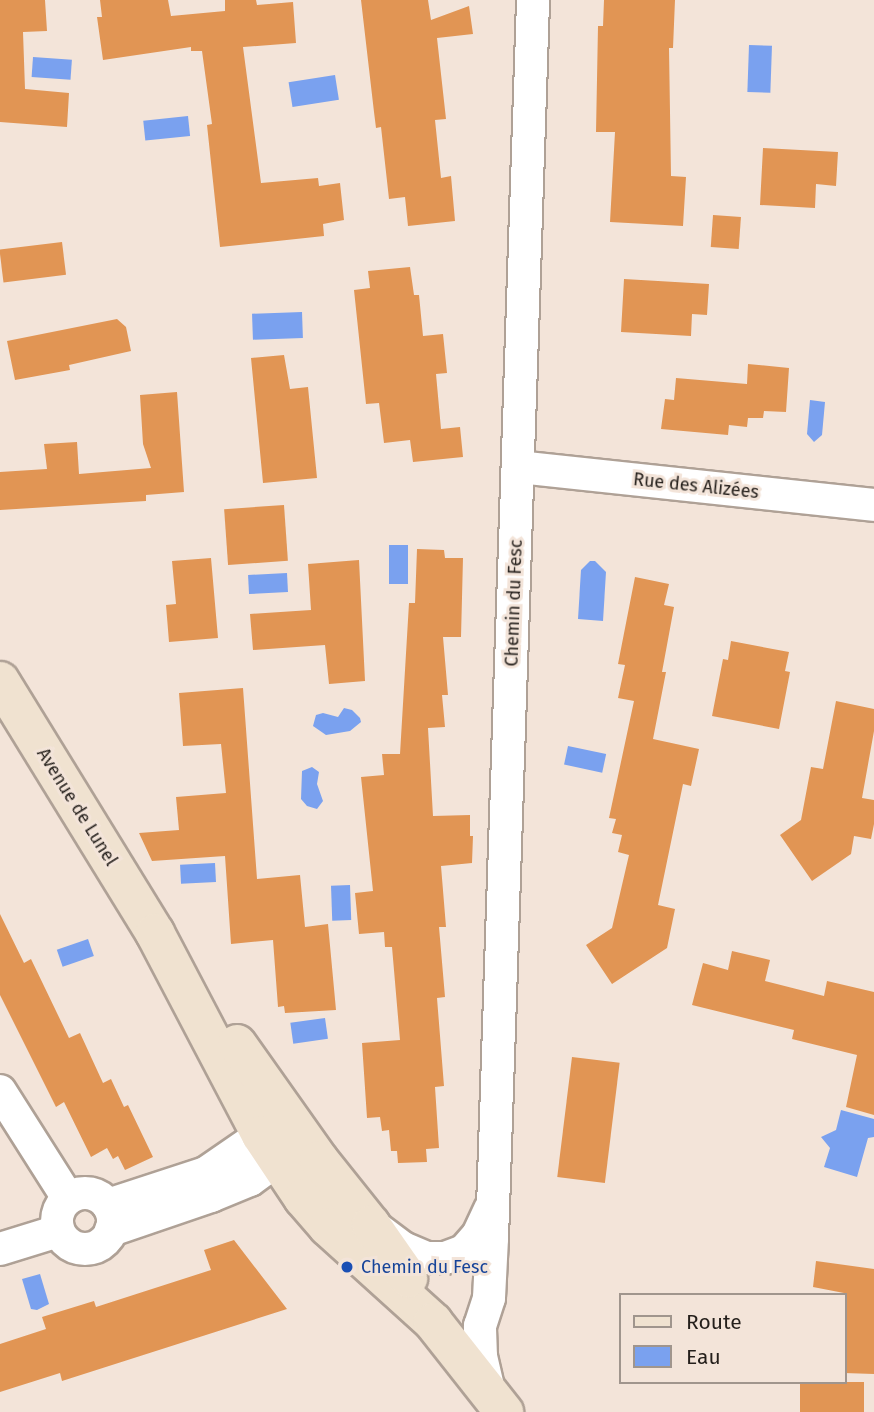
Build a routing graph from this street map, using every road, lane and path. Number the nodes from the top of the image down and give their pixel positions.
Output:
1 (533, 0) edge
2 (519, 467) junction
3 (874, 505) edge
4 (0, 681) edge
5 (0, 1091) edge
6 (279, 1141) junction
7 (68, 1198) junction
8 (492, 1205) junction
9 (110, 1217) junction
10 (371, 1225) junction
11 (58, 1231) junction
12 (0, 1249) edge
13 (433, 1322) junction
14 (497, 1401) edge

1 - 2 street, Chemin du Fesc
2 - 3 street, Rue des Alizées
2 - 8 street, Chemin du Fesc
4 - 6 main road, Avenue de Lunel
5 - 7 street
6 - 9 street
6 - 10 main road, Avenue de Lunel
6 - 13 main road, Avenue de Lunel
7 - 9 street
7 - 11 street
8 - 10 street, Chemin du Fesc
8 - 14 street, Chemin du Fesc
9 - 11 street
10 - 13 main road, Avenue de Lunel
11 - 12 street
13 - 14 main road, Avenue de Lunel

